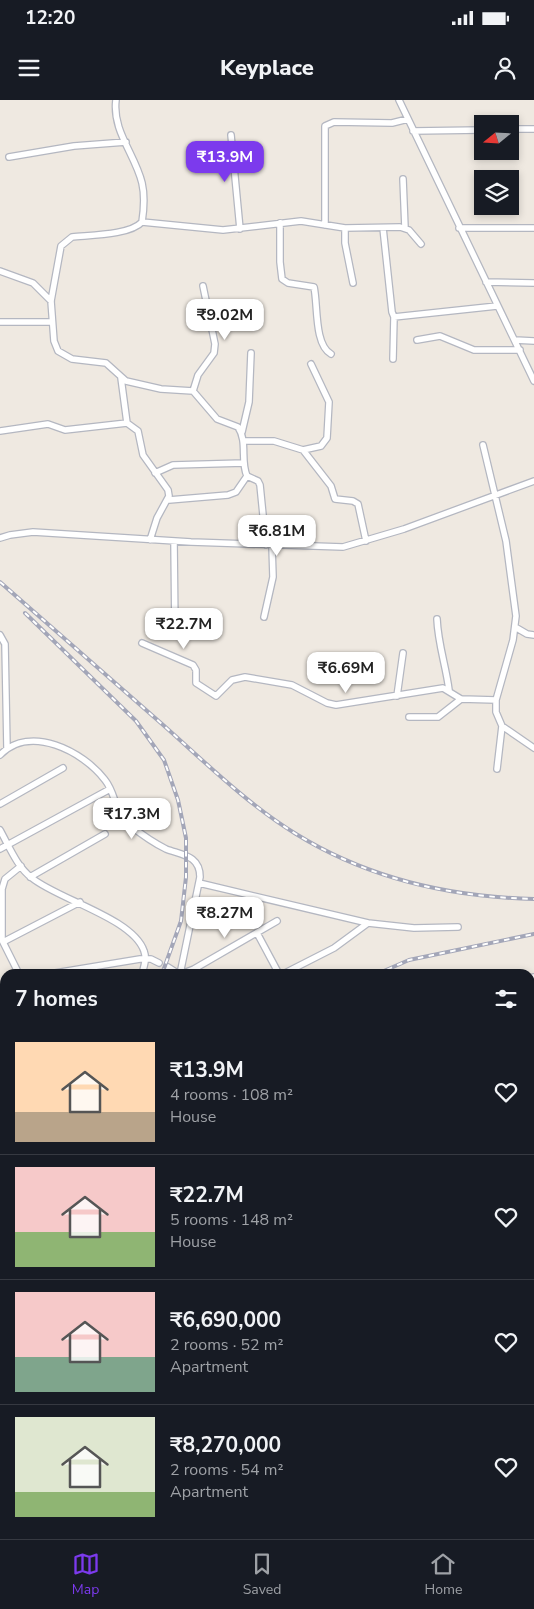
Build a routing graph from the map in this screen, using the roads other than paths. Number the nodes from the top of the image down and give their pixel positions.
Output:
1 (116, 100) edge
2 (399, 100) edge
3 (408, 119) junction
4 (519, 129) edge
5 (534, 129) edge
6 (474, 130) edge
7 (413, 131) junction
8 (231, 135) dead end
9 (126, 142) junction
10 (9, 157) dead end
11 (403, 179) dead end
12 (142, 222) junction
13 (280, 224) junction
14 (325, 225) junction
15 (345, 228) junction
16 (383, 228) junction
17 (405, 228) junction
18 (459, 228) junction
19 (534, 228) edge
20 (240, 229) junction
21 (421, 244) dead end
22 (0, 271) edge
23 (486, 282) junction
24 (534, 282) edge
25 (353, 283) dead end
26 (203, 286) dead end
27 (51, 301) junction
28 (497, 306) junction
29 (394, 317) junction
30 (0, 322) edge
31 (52, 322) junction
32 (417, 340) dead end
33 (515, 340) junction
34 (534, 341) edge
35 (520, 350) junction
36 (250, 353) dead end
37 (331, 354) dead end
38 (393, 358) dead end
39 (311, 364) dead end
40 (120, 378) junction
41 (534, 381) edge
42 (194, 391) junction
43 (127, 423) junction
44 (0, 431) edge
45 (242, 432) junction
46 (244, 441) junction
47 (483, 445) dead end
48 (303, 450) junction
49 (244, 463) junction
50 (156, 473) junction
51 (247, 476) junction
52 (534, 481) edge
53 (496, 495) junction
54 (168, 500) junction
55 (0, 538) edge
56 (150, 540) junction
57 (174, 541) junction
58 (366, 541) junction
59 (269, 546) junction
60 (264, 617) dead end
61 (438, 620) dead end
62 (515, 627) junction
63 (175, 632) dead end
64 (0, 635) edge
65 (534, 635) edge
66 (142, 643) dead end
67 (404, 653) dead end
68 (449, 690) junction
69 (397, 696) junction
70 (461, 699) junction
71 (496, 700) junction
72 (409, 717) dead end
73 (502, 726) junction
74 (7, 748) junction
75 (534, 748) edge
76 (0, 754) edge
77 (63, 768) dead end
78 (497, 769) dead end
79 (110, 789) junction
80 (0, 804) edge
81 (0, 830) edge
82 (105, 834) dead end
83 (8, 845) junction
84 (0, 849) edge
85 (21, 866) junction
86 (30, 877) junction
87 (199, 883) junction
88 (80, 902) junction
89 (276, 921) dead end
90 (368, 923) junction
91 (458, 927) dead end
92 (257, 933) junction
93 (3, 942) junction
94 (146, 958) junction
95 (159, 963) dead end
96 (168, 967) dead end
97 (16, 969) edge
98 (79, 969) edge
99 (143, 969) edge
100 (171, 969) edge
101 (181, 969) edge
102 (194, 969) edge
103 (276, 969) edge
104 (293, 969) edge

1 - 9 street
2 - 3 street
3 - 7 street
3 - 14 street
4 - 5 street
6 - 7 street
7 - 18 street
8 - 20 street
9 - 10 street
9 - 12 street
11 - 17 street
12 - 20 street
12 - 27 street
13 - 14 street
13 - 20 street
13 - 37 street
14 - 15 street
15 - 16 street
15 - 25 street
16 - 17 street
16 - 29 street
17 - 21 street
18 - 19 street
18 - 23 street
22 - 27 street
23 - 24 street
23 - 28 street
26 - 42 street
27 - 31 street
28 - 29 street
28 - 33 street
29 - 38 street
30 - 31 street
31 - 40 street
32 - 35 street
33 - 34 street
33 - 35 street
35 - 41 street
36 - 45 street
39 - 48 street
40 - 42 street
40 - 43 street
42 - 45 street
43 - 44 street
43 - 50 street
45 - 46 street
46 - 48 street
46 - 49 street
47 - 53 street
48 - 58 street
49 - 50 street
49 - 51 street
50 - 54 street
51 - 54 street
51 - 59 street
52 - 53 street
53 - 58 street
53 - 62 street
54 - 56 street
55 - 56 street
56 - 57 street
57 - 59 street
57 - 63 street
58 - 59 street
59 - 60 street
61 - 68 street
62 - 65 street
62 - 71 street
64 - 74 street
66 - 69 street
67 - 69 street
68 - 69 street
68 - 70 street
70 - 71 street
70 - 72 street
71 - 73 street
73 - 75 street
73 - 78 street
74 - 76 street
74 - 79 street
77 - 80 street
79 - 83 street
79 - 87 street
81 - 83 street
82 - 86 street
83 - 84 street
83 - 85 street
85 - 86 street
85 - 93 street
86 - 88 street
87 - 90 street
87 - 101 street
88 - 93 street
88 - 94 street
89 - 92 street
90 - 91 street
90 - 104 street
92 - 102 street
92 - 103 street
93 - 97 street
94 - 95 street
94 - 98 street
94 - 99 street
96 - 100 street

